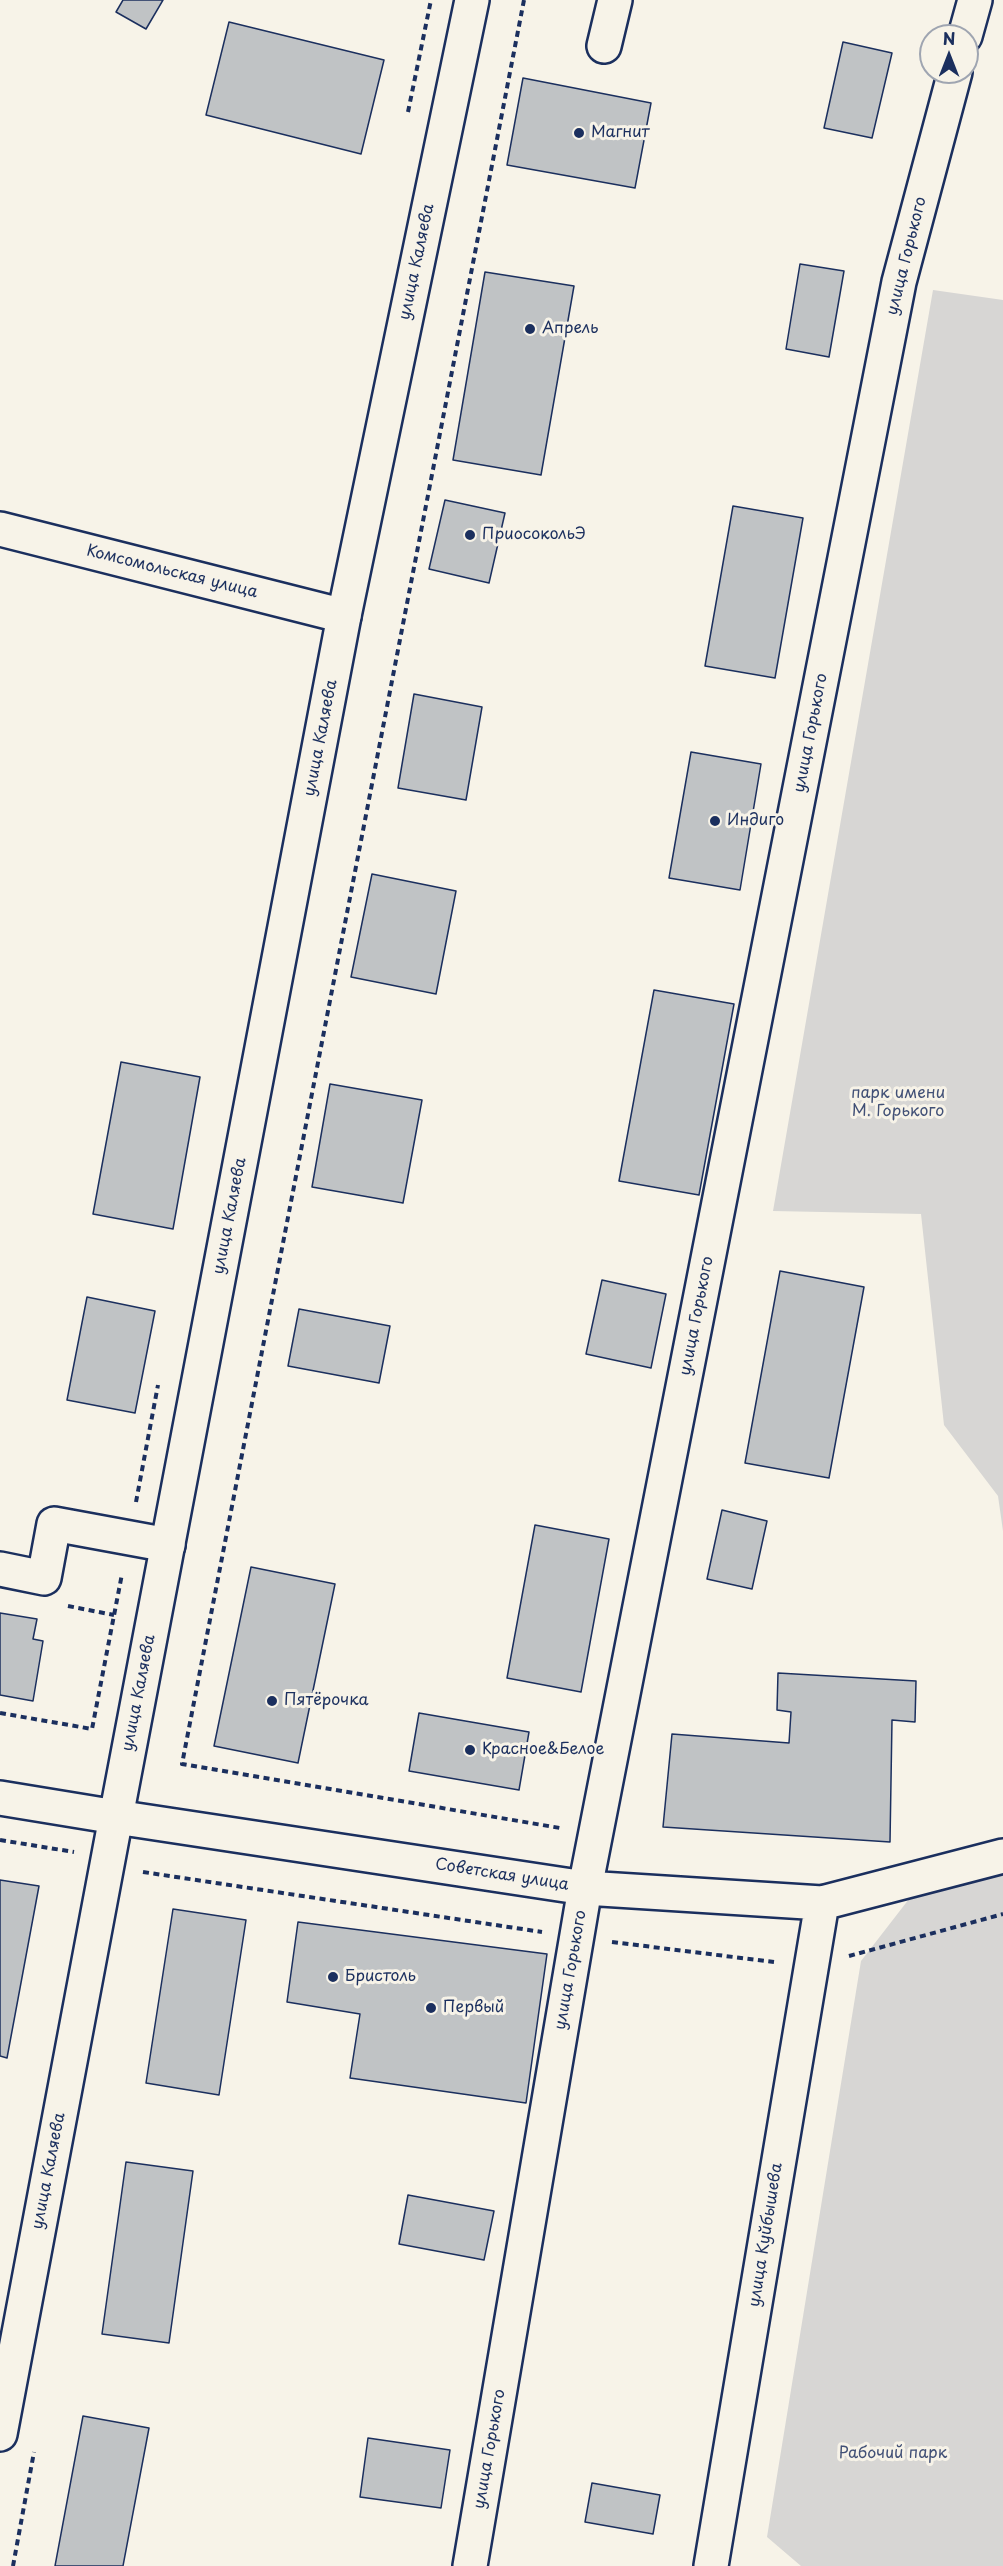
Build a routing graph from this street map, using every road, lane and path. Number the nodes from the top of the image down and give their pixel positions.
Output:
1 (472, 0) edge
2 (524, 0) edge
3 (615, 0) edge
4 (975, 0) edge
5 (968, 24) edge
6 (604, 46) dead end
7 (952, 84) edge
8 (0, 529) edge
9 (344, 616) junction
10 (160, 1374) dead end
11 (129, 1537) junction
12 (168, 1545) junction
13 (0, 1569) edge
14 (0, 1713) edge
15 (0, 1798) edge
16 (116, 1816) junction
17 (563, 1829) dead end
18 (1003, 1856) edge
19 (139, 1880) dead end
20 (585, 1888) junction
21 (822, 1903) junction
22 (577, 1938) junction
23 (0, 2434) edge
24 (36, 2441) dead end
25 (13, 2566) edge
26 (470, 2566) edge
27 (711, 2566) edge

1 - 9 street, улица Каляева
2 - 17 path
3 - 6 street
4 - 5 street
7 - 20 street, улица Горького
8 - 9 street, Комсомольская улица
9 - 12 street, улица Каляева
10 - 11 path
11 - 12 street
11 - 13 street
11 - 14 path
12 - 16 street, улица Каляева
15 - 16 street, Советская улица
16 - 20 street, Советская улица
16 - 23 street, улица Каляева
18 - 21 street, Советская улица
19 - 22 path
20 - 21 street, Советская улица
20 - 22 street, улица Горького
21 - 27 street, улица Куйбышева
22 - 26 street, улица Горького
24 - 25 path

